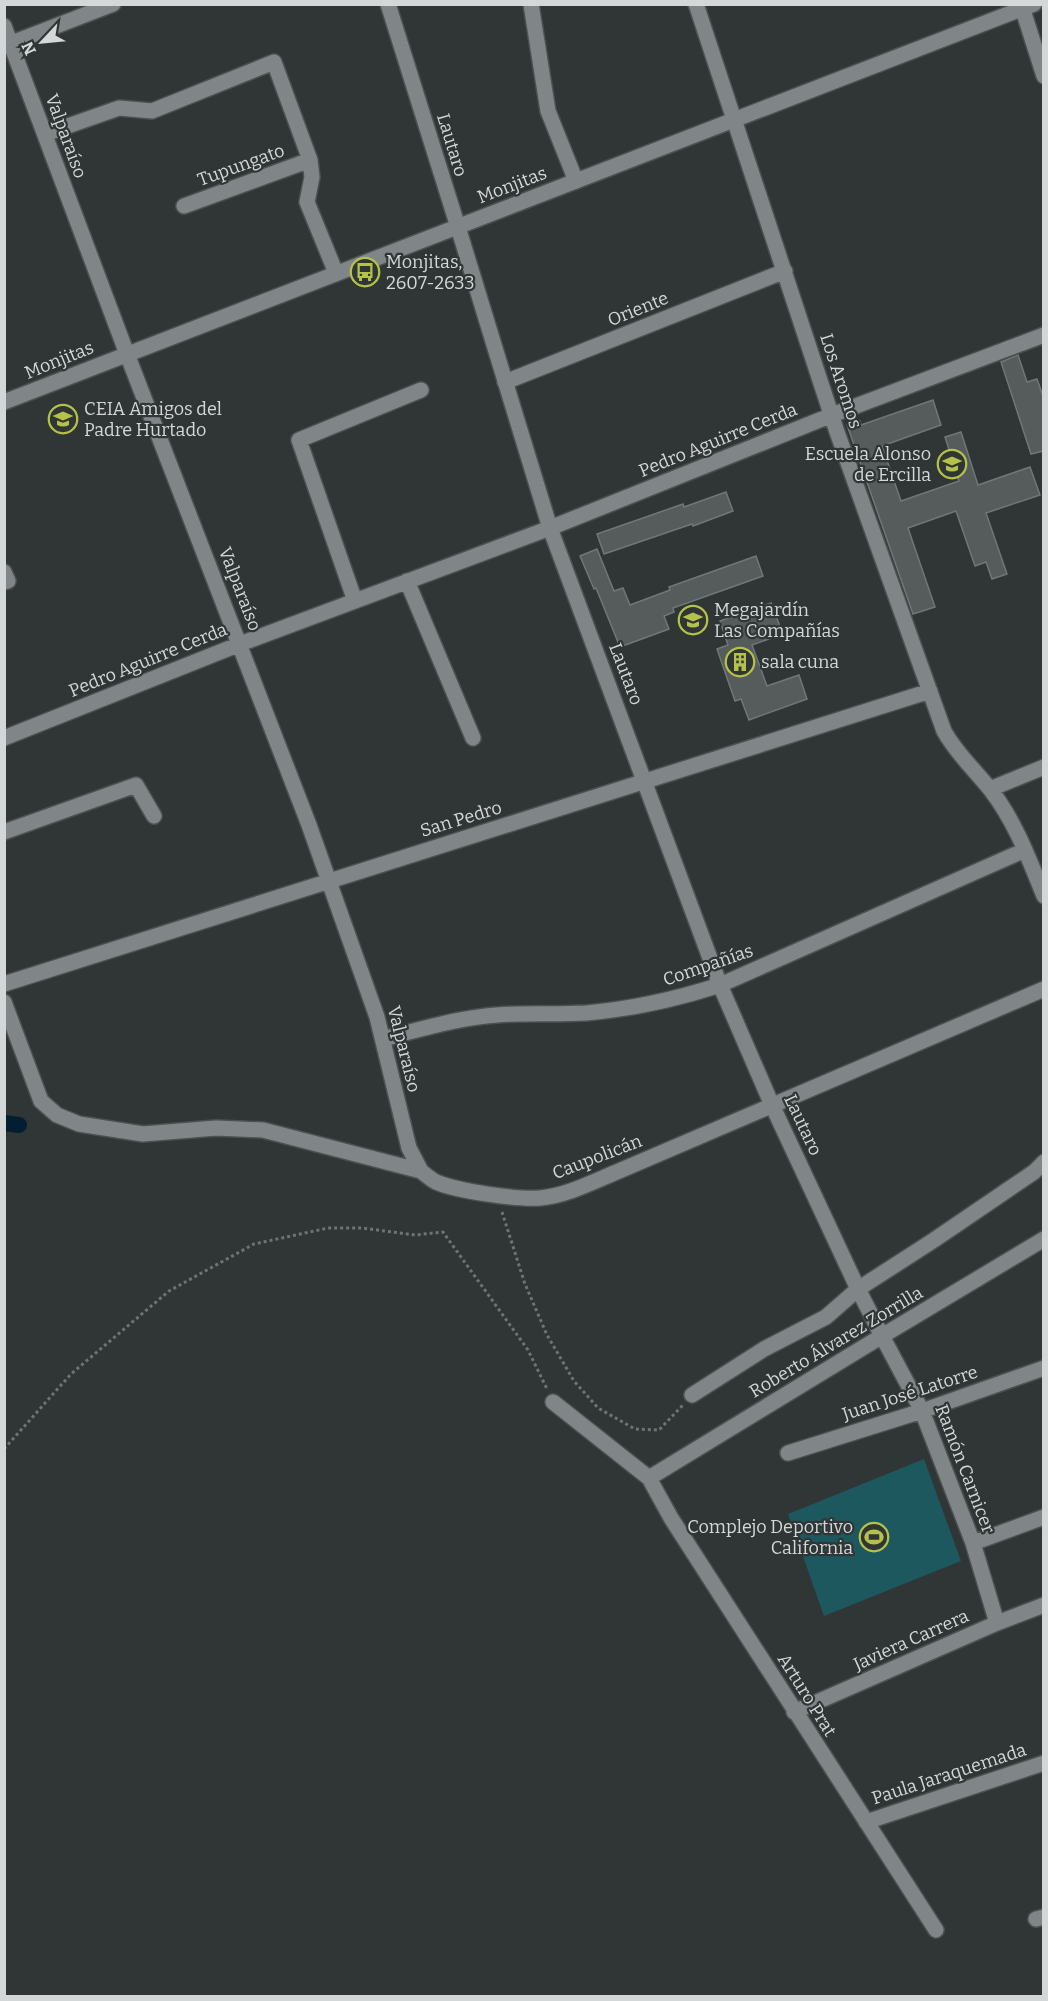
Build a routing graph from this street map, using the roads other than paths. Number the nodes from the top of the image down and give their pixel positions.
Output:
1 (113, 4) edge
2 (388, 4) edge
3 (531, 4) edge
4 (696, 4) edge
5 (1026, 6) edge
6 (4, 26) edge
7 (8, 45) edge
8 (1044, 76) edge
9 (735, 120) junction
10 (45, 135) junction
11 (310, 160) junction
12 (576, 182) junction
13 (184, 206) dead end
14 (458, 227) junction
15 (785, 271) junction
16 (336, 273) junction
17 (1044, 335) edge
18 (127, 354) junction
19 (505, 382) junction
20 (421, 390) dead end
21 (4, 402) edge
22 (832, 415) junction
23 (550, 528) junction
24 (4, 572) edge
25 (407, 581) junction
26 (4, 582) edge
27 (355, 601) junction
28 (240, 644) junction
29 (930, 691) junction
30 (4, 738) edge
31 (473, 738) dead end
32 (1044, 767) edge
33 (645, 781) junction
34 (990, 789) junction
35 (154, 816) dead end
36 (4, 831) edge
37 (1025, 850) junction
38 (329, 881) junction
39 (1044, 896) edge
40 (4, 984) edge
41 (720, 985) junction
42 (1044, 989) edge
43 (4, 1002) edge
44 (383, 1039) junction
45 (772, 1105) junction
46 (1044, 1162) edge
47 (421, 1171) junction
48 (1044, 1239) edge
49 (858, 1289) junction
50 (882, 1336) junction
51 (1044, 1368) edge
52 (692, 1395) road end
53 (553, 1402) road end
54 (922, 1411) junction
55 (788, 1453) dead end
56 (649, 1478) junction
57 (1044, 1517) edge
58 (973, 1543) junction
59 (1044, 1605) edge
60 (997, 1623) junction
61 (794, 1712) junction
62 (1044, 1763) edge
63 (866, 1822) junction
64 (936, 1930) dead end

1 - 7 street
2 - 14 street, Lautaro
3 - 12 street
4 - 9 street, Los Aromos
5 - 8 street
5 - 9 street, Monjitas
6 - 7 street, Valparaíso
7 - 10 street, Valparaíso
9 - 12 street, Monjitas
9 - 15 street, Los Aromos
10 - 11 street
10 - 18 street, Valparaíso
11 - 13 street, Tupungato
11 - 16 street
12 - 14 street, Monjitas
14 - 16 street, Monjitas
14 - 19 street, Lautaro
15 - 19 street, Oriente
15 - 22 street, Los Aromos
16 - 18 street, Monjitas
17 - 22 street, Pedro Aguirre Cerda
18 - 21 street, Monjitas
18 - 28 street, Valparaíso
19 - 23 street, Lautaro
20 - 27 street
22 - 23 street, Pedro Aguirre Cerda
22 - 29 street, Los Aromos
23 - 25 street, Pedro Aguirre Cerda
23 - 33 street, Lautaro
24 - 26 street
25 - 27 street, Pedro Aguirre Cerda
25 - 31 street
27 - 28 street, Pedro Aguirre Cerda
28 - 30 street, Pedro Aguirre Cerda
28 - 38 street, Valparaíso
29 - 33 street, San Pedro
29 - 34 street, Los Aromos
32 - 34 street
33 - 38 street, San Pedro
33 - 41 street, Lautaro
34 - 37 street, Los Aromos
35 - 36 street
37 - 39 street, Los Aromos
37 - 41 street, Compañías
38 - 40 street, San Pedro
38 - 44 street, Valparaíso
41 - 44 street, Compañías
41 - 45 street, Lautaro
42 - 45 street, Caupolicán
43 - 47 street, Caupolicán
44 - 47 street, Valparaíso
45 - 47 street, Caupolicán
45 - 49 street, Lautaro
46 - 49 street
48 - 50 street, Roberto Álvarez Zorrilla
49 - 50 street, Lautaro
49 - 52 street
50 - 54 street, Ramón Carnicer
50 - 56 street, Roberto Álvarez Zorrilla
51 - 54 street, Juan José Latorre
53 - 56 street
54 - 55 street, Juan José Latorre
54 - 58 street, Ramón Carnicer
56 - 61 street, Arturo Prat
57 - 58 street
58 - 60 street, Ramón Carnicer
59 - 60 street, Javiera Carrera
60 - 61 street, Javiera Carrera
61 - 63 street, Arturo Prat
62 - 63 street, Paula Jaraquemada
63 - 64 street, Arturo Prat

